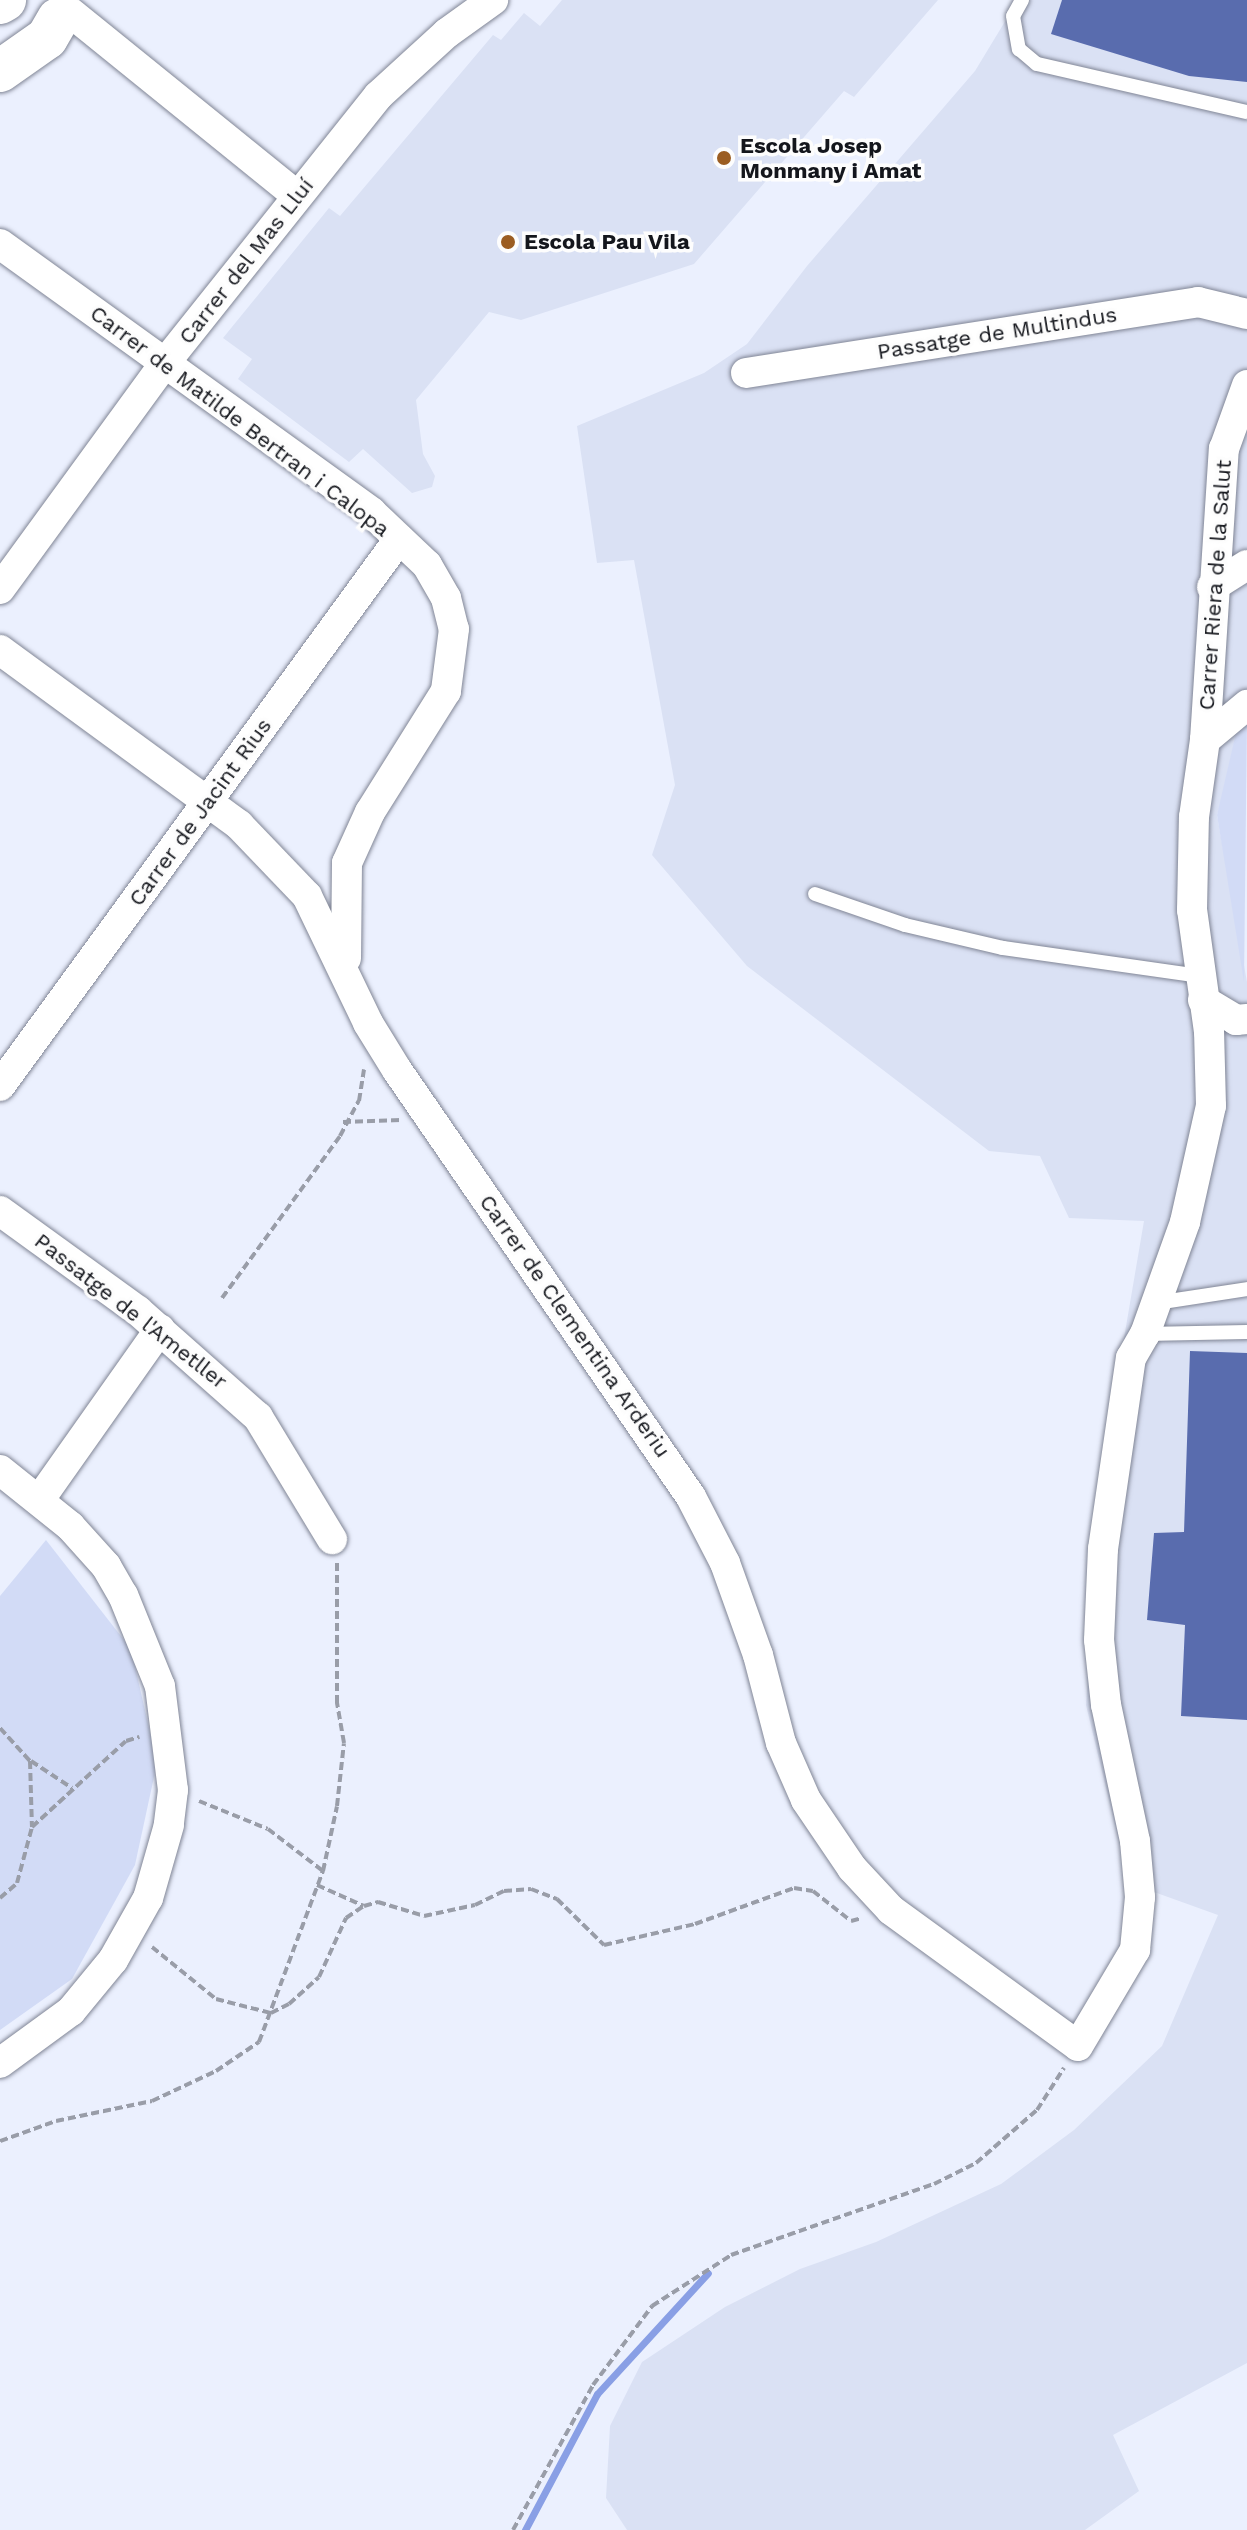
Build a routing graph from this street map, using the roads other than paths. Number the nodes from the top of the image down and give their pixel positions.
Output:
1 (493, 0) edge
2 (1022, 0) edge
3 (59, 8) edge
4 (0, 71) edge
5 (1247, 112) edge
6 (297, 196) junction
7 (0, 244) edge
8 (1247, 314) edge
9 (165, 363) junction
10 (746, 373) dead end
11 (1247, 385) edge
12 (399, 539) junction
13 (1247, 565) edge
14 (1212, 587) junction
15 (0, 589) edge
16 (0, 650) edge
17 (1226, 721) edge
18 (208, 801) junction
19 (815, 894) dead end
20 (347, 976) junction
21 (1201, 988) junction
22 (1247, 1019) edge
23 (3, 1075) edge
24 (0, 1211) edge
25 (1247, 1289) edge
26 (1156, 1303) junction
27 (160, 1329) junction
28 (1247, 1332) edge
29 (1145, 1334) junction
30 (0, 1470) edge
31 (40, 1499) junction
32 (332, 1539) road end
33 (1078, 2046) joint
34 (0, 2063) edge

1 - 6 street, Carrer del Mas Lluí
2 - 5 lane
3 - 4 street
3 - 6 street
6 - 9 street, Carrer del Mas Lluí
7 - 9 street, Carrer de Matilde Bertran i Calopa
8 - 10 street, Passatge de Multindus
9 - 12 street, Carrer de Matilde Bertran i Calopa
9 - 15 street, Carrer del Mas Lluí
11 - 14 street, Carrer Riera de la Salut
12 - 18 street, Carrer de Jacint Rius
12 - 20 street, Carrer de Matilde Bertran i Calopa
13 - 14 street
14 - 17 street, Carrer Riera de la Salut
16 - 18 street, Carrer de Clementina Arderiu
17 - 21 street, Carrer Riera de la Salut
18 - 20 street, Carrer de Clementina Arderiu
18 - 23 street, Carrer de Jacint Rius
19 - 21 lane
20 - 33 street, Carrer de Clementina Arderiu
21 - 22 street
21 - 26 street, Carrer Riera de la Salut
24 - 27 street, Passatge de l'Ametller
25 - 26 lane
26 - 29 street, Carrer Riera de la Salut
27 - 31 street
27 - 32 street, Passatge de l'Ametller
28 - 29 lane
29 - 33 street, Carrer Riera de la Salut
30 - 31 street
31 - 34 street

